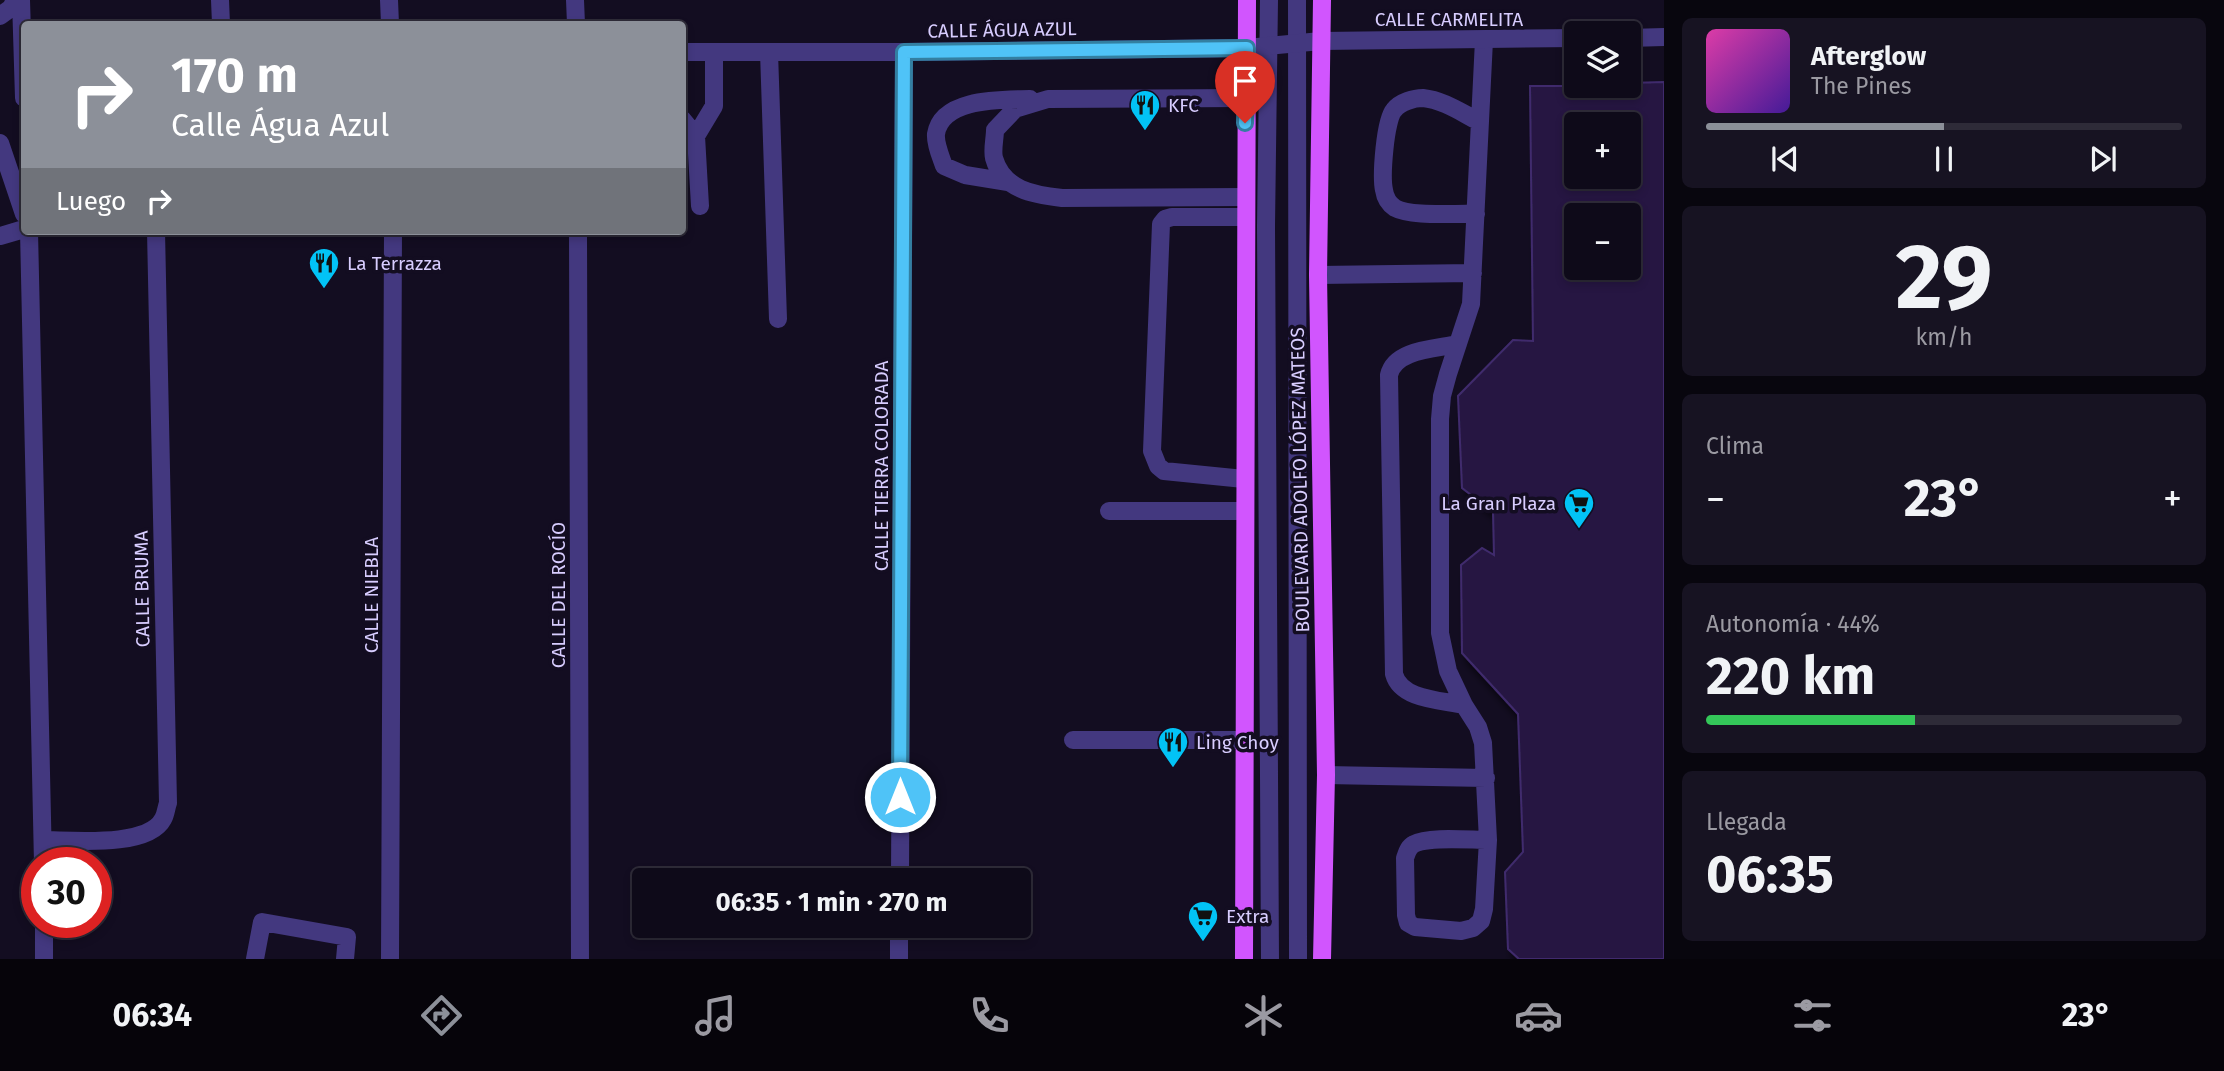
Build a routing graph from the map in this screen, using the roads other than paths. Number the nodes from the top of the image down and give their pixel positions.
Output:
1 (15, 0) edge
2 (21, 0) edge
3 (220, 0) edge
4 (389, 0) edge
5 (575, 0) edge
6 (1247, 0) edge
7 (1269, 0) edge
8 (1297, 0) edge
9 (1322, 0) edge
10 (0, 16) edge
11 (22, 21) edge
12 (221, 21) edge
13 (390, 21) edge
14 (576, 21) edge
15 (1664, 37) edge
16 (1564, 38) edge
17 (1641, 38) edge
18 (1484, 40) junction
19 (1321, 41) junction
20 (1296, 44) junction
21 (1270, 45) junction
22 (1247, 48) junction
23 (686, 52) edge
24 (714, 52) junction
25 (769, 52) junction
26 (904, 52) junction
27 (1246, 98) junction
28 (1048, 99) junction
29 (1478, 121) junction
30 (686, 124) edge
31 (696, 136) junction
32 (0, 143) edge
33 (1008, 182) junction
34 (1245, 197) junction
35 (21, 205) edge
36 (700, 206) dead end
37 (1476, 214) junction
38 (1245, 217) junction
39 (21, 230) edge
40 (29, 235) edge
41 (156, 235) edge
42 (393, 235) edge
43 (578, 235) edge
44 (0, 236) edge
45 (1473, 273) junction
46 (1318, 275) junction
47 (778, 319) dead end
48 (1458, 344) junction
49 (1244, 480) junction
50 (1109, 511) dead end
51 (1244, 511) junction
52 (1464, 705) junction
53 (1073, 740) dead end
54 (1244, 740) junction
55 (1326, 775) junction
56 (1486, 778) junction
57 (43, 840) junction
58 (1488, 840) junction
59 (43, 847) edge
60 (900, 868) edge
61 (44, 938) edge
62 (899, 938) edge
63 (44, 959) edge
64 (255, 959) edge
65 (345, 959) edge
66 (390, 959) edge
67 (580, 959) edge
68 (899, 959) edge
69 (1244, 959) edge
70 (1270, 959) edge
71 (1298, 959) edge
72 (1322, 959) edge

1 - 10 street
2 - 11 street
3 - 12 street
4 - 13 street
5 - 14 street
6 - 22 main road
7 - 21 street
8 - 20 street
9 - 19 main road, BOULEVARD ADOLFO LÓPEZ MATEOS
15 - 17 street
16 - 18 street, CALLE CARMELITA
18 - 19 street, CALLE CARMELITA
18 - 29 street
19 - 20 street, CALLE ÁGUA AZUL
19 - 46 main road, BOULEVARD ADOLFO LÓPEZ MATEOS
20 - 21 street, CALLE ÁGUA AZUL
20 - 71 street
21 - 22 street, CALLE ÁGUA AZUL
21 - 70 street
22 - 26 street, CALLE ÁGUA AZUL
22 - 27 main road
23 - 24 street, CALLE ÁGUA AZUL
24 - 25 street, CALLE ÁGUA AZUL
24 - 31 street
25 - 26 street, CALLE ÁGUA AZUL
25 - 47 street
26 - 60 street, CALLE TIERRA COLORADA
27 - 28 street
27 - 34 main road
28 - 33 street
28 - 33 street
29 - 37 street
29 - 37 street
30 - 31 street
31 - 36 street
32 - 35 street
33 - 34 street
34 - 38 main road
37 - 45 street
38 - 49 main road
38 - 49 street
39 - 44 street
40 - 57 street
41 - 57 street, CALLE BRUMA
42 - 66 street, CALLE NIEBLA
43 - 67 street, CALLE DEL ROCÍO
45 - 46 street
45 - 48 street
46 - 55 main road, BOULEVARD ADOLFO LÓPEZ MATEOS
48 - 52 street
48 - 52 street
49 - 51 main road
50 - 51 street
51 - 54 main road
52 - 56 street
53 - 54 street
54 - 69 main road
55 - 56 street
55 - 72 main road, BOULEVARD ADOLFO LÓPEZ MATEOS
56 - 58 street
57 - 59 street
58 - 58 street
61 - 63 street
62 - 68 street
64 - 65 street

